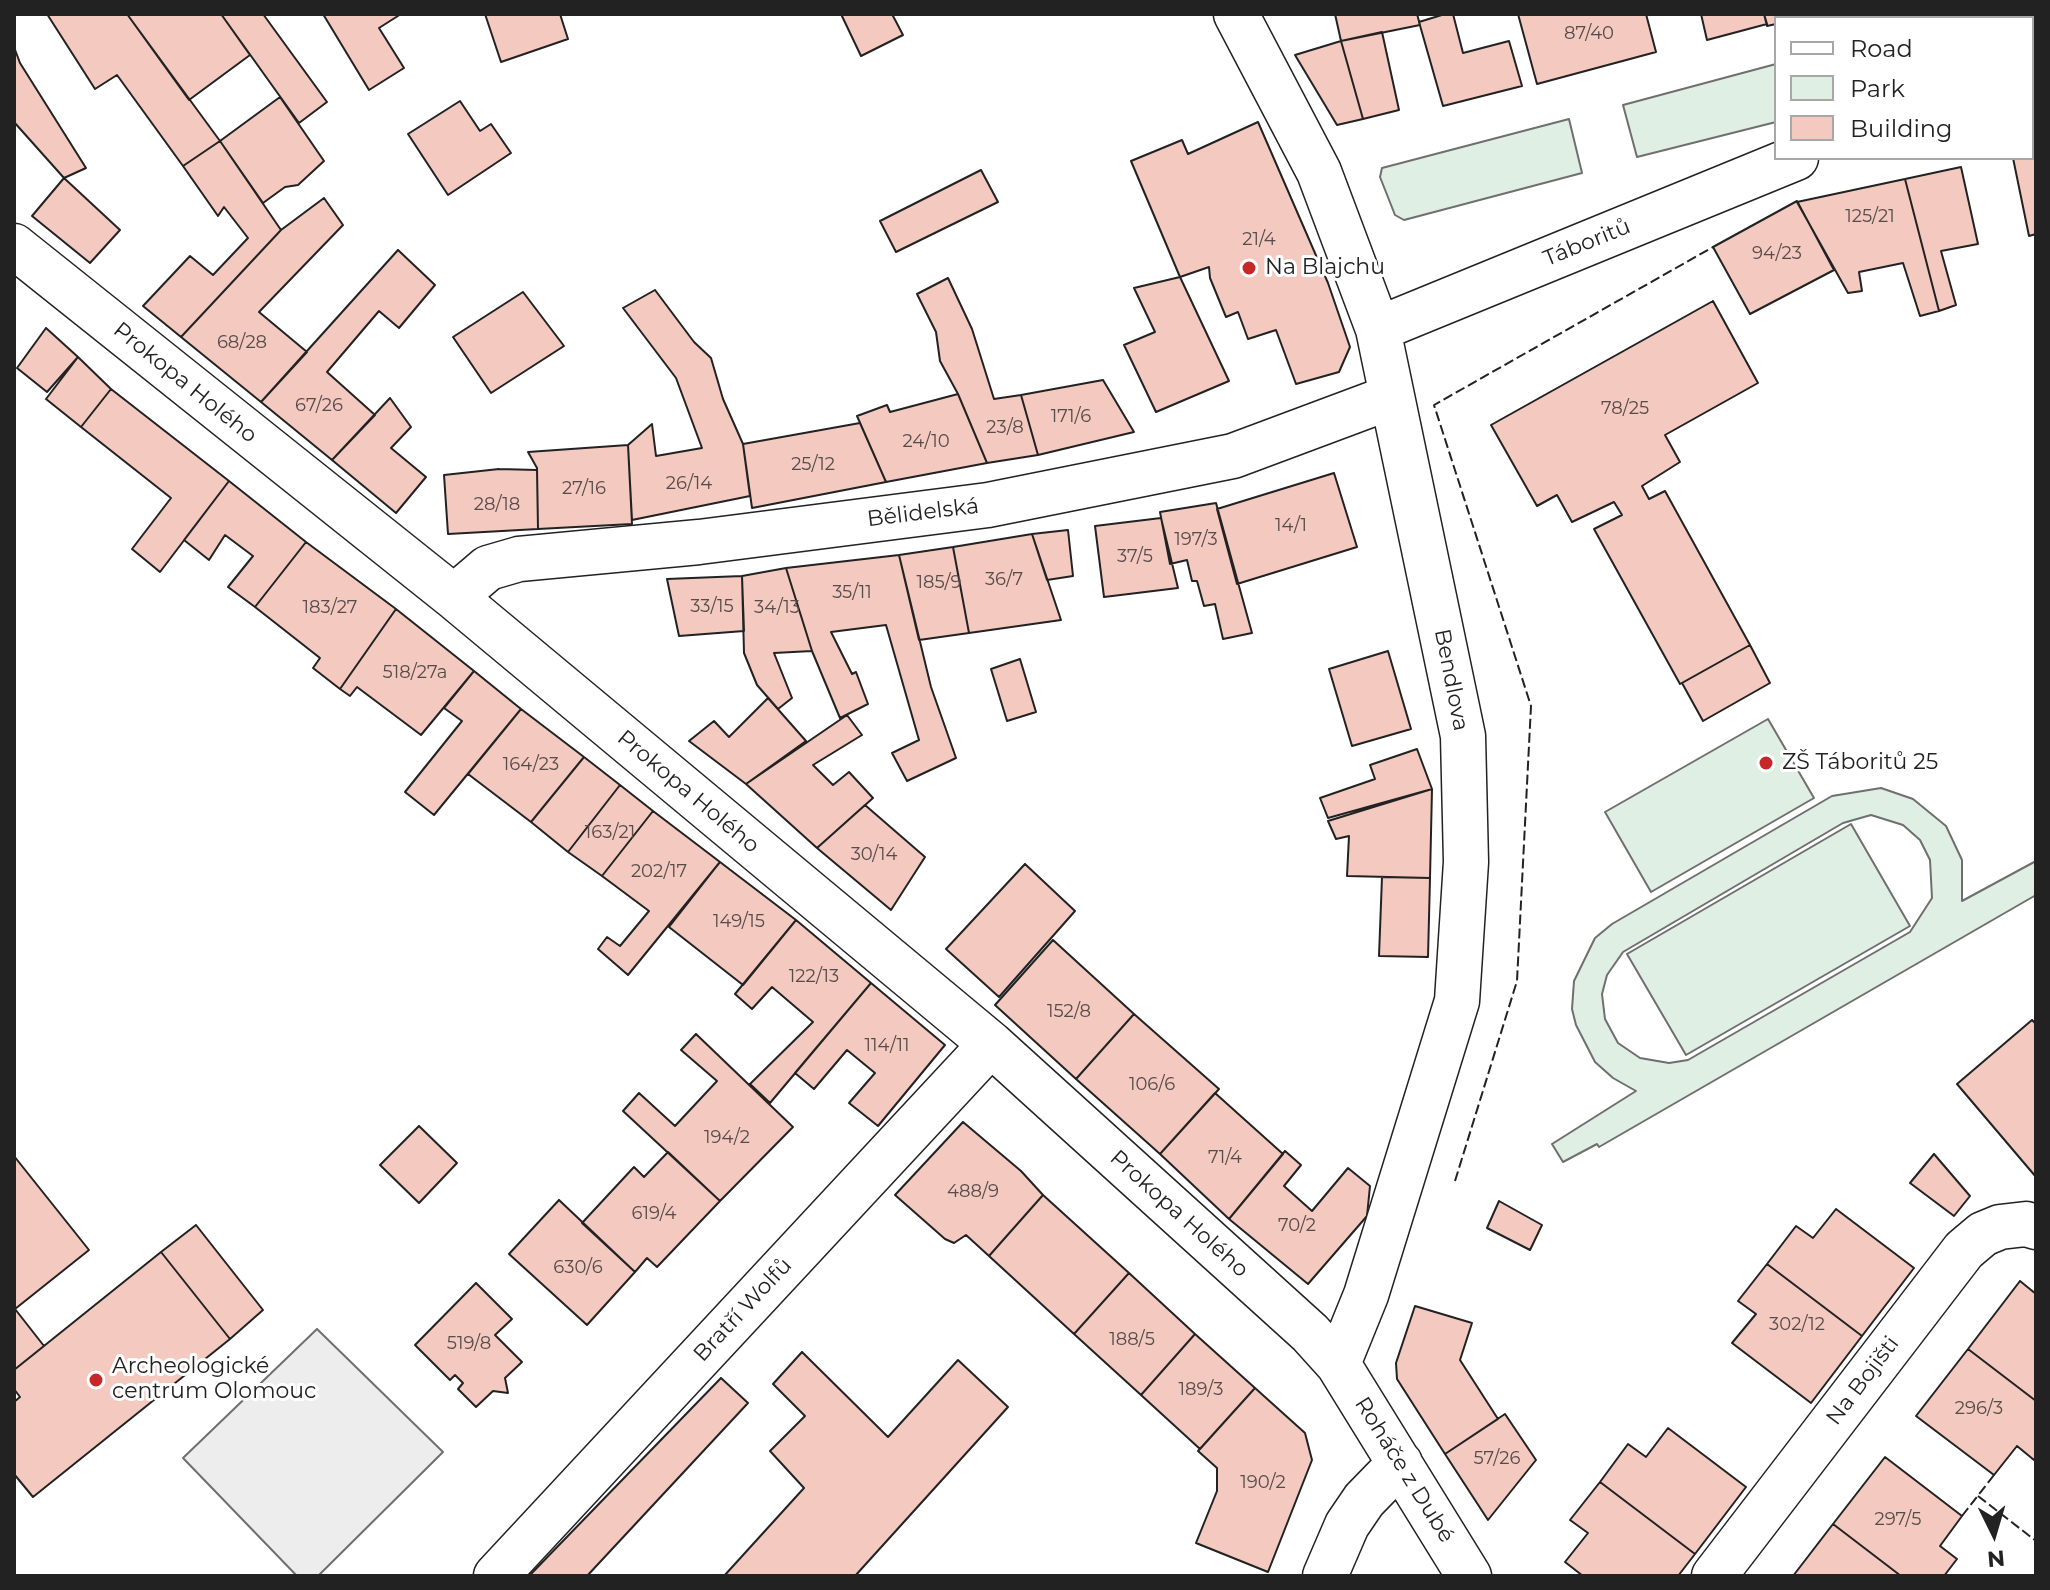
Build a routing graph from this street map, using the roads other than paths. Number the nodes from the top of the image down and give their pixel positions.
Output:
1 (1236, 14) edge
2 (1791, 160) edge
3 (14, 246) edge
4 (1378, 329) junction
5 (1391, 397) junction
6 (454, 597) junction
7 (991, 1044) junction
8 (2036, 1227) edge
9 (1338, 1364) junction
10 (1400, 1463) junction
11 (496, 1576) edge
12 (1325, 1576) edge
13 (1469, 1576) edge
14 (1714, 1576) edge

1 - 4 street, Bendlova
2 - 4 street, Táboritů
3 - 6 street, Prokopa Holého
4 - 5 street, Bendlova
5 - 6 street, Bělidelská
5 - 9 street, Bendlova
6 - 7 street, Prokopa Holého
7 - 9 street, Prokopa Holého
7 - 11 street, Bratří Wolfů
8 - 14 street, Na Bojišti
9 - 10 street, Roháče z Dubé
10 - 12 street
10 - 13 street, Roháče z Dubé

